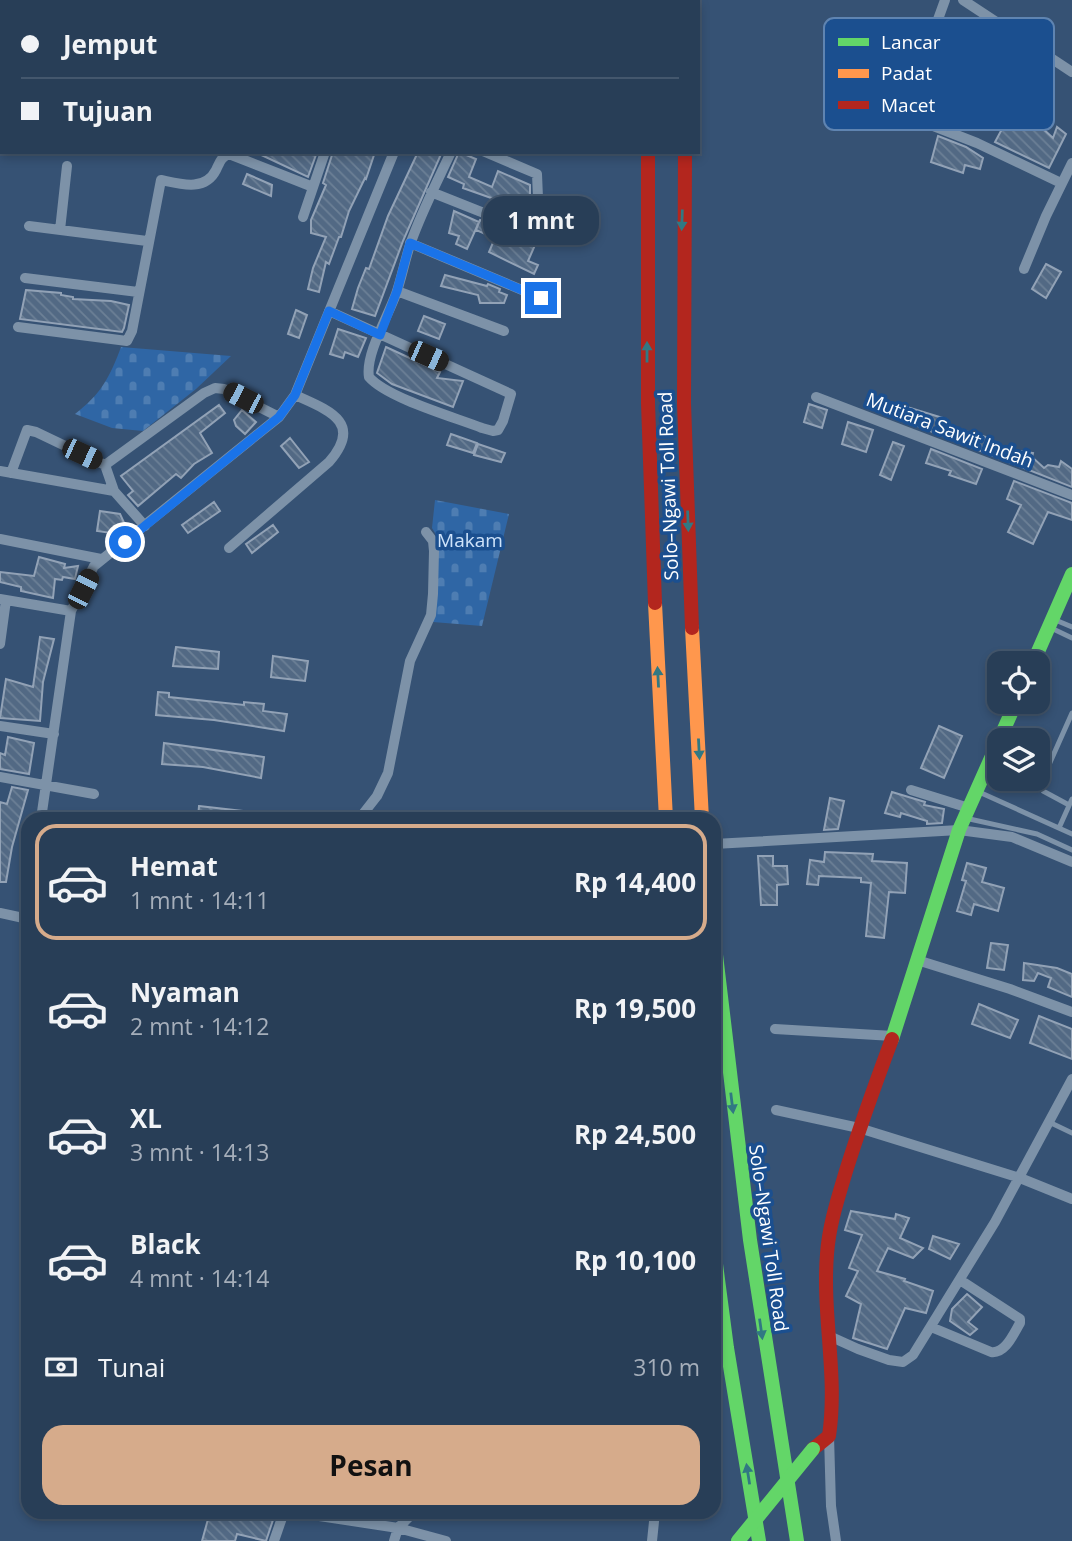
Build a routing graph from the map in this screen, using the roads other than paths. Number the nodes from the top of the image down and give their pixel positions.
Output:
1 (944, 0) edge
2 (963, 0) edge
3 (938, 18) edge
4 (990, 18) edge
5 (1054, 60) edge
6 (1072, 72) edge
7 (944, 130) edge
8 (227, 154) edge
9 (231, 154) edge
10 (324, 154) edge
11 (393, 154) edge
12 (450, 154) edge
13 (490, 154) edge
14 (649, 154) edge
15 (685, 154) edge
16 (1072, 163) edge
17 (68, 166) dead end
18 (1062, 183) junction
19 (313, 187) junction
20 (431, 192) junction
21 (303, 217) dead end
22 (29, 226) dead end
23 (60, 230) junction
24 (148, 241) junction
25 (410, 243) junction
26 (1024, 269) dead end
27 (25, 278) dead end
28 (397, 291) junction
29 (138, 292) junction
30 (541, 298) dead end
31 (329, 311) junction
32 (19, 327) dead end
33 (504, 331) dead end
34 (380, 335) junction
35 (295, 395) junction
36 (816, 397) dead end
37 (279, 417) junction
38 (105, 465) junction
39 (6, 472) edge
40 (114, 491) junction
41 (1072, 495) edge
42 (145, 526) junction
43 (426, 531) dead end
44 (0, 538) edge
45 (229, 548) dead end
46 (101, 559) junction
47 (1072, 574) edge
48 (3, 599) edge
49 (71, 611) junction
50 (1051, 624) junction
51 (1072, 627) edge
52 (1072, 638) edge
53 (0, 644) edge
54 (1039, 651) edge
55 (1072, 713) edge
56 (1011, 714) edge
57 (0, 726) edge
58 (54, 734) junction
59 (0, 777) edge
60 (47, 785) junction
61 (911, 790) dead end
62 (976, 790) junction
63 (94, 794) dead end
64 (1071, 802) edge
65 (42, 812) edge
66 (364, 812) edge
67 (666, 812) edge
68 (702, 812) edge
69 (964, 818) junction
70 (1059, 828) junction
71 (1072, 834) edge
72 (721, 844) edge
73 (1072, 850) edge
74 (1072, 862) edge
75 (0, 913) edge
76 (21, 917) edge
77 (918, 960) junction
78 (721, 1004) edge
79 (1072, 1012) edge
80 (775, 1029) dead end
81 (893, 1036) junction
82 (1072, 1079) edge
83 (776, 1110) dead end
84 (1049, 1122) junction
85 (859, 1128) junction
86 (1072, 1133) edge
87 (1020, 1178) junction
88 (1072, 1199) edge
89 (960, 1280) junction
90 (721, 1302) edge
91 (931, 1327) junction
92 (827, 1335) junction
93 (829, 1436) junction
94 (282, 1519) edge
95 (339, 1519) edge
96 (407, 1519) edge
97 (654, 1519) edge
98 (398, 1528) junction
99 (274, 1541) edge
100 (394, 1541) edge
101 (446, 1541) edge
102 (652, 1541) edge
103 (738, 1541) edge
104 (760, 1541) edge
105 (797, 1541) edge
106 (836, 1541) edge

1 - 3 street
2 - 4 street
5 - 6 street
7 - 18 street
8 - 24 street
9 - 19 street
10 - 19 street
11 - 31 street
12 - 20 street
13 - 20 street
67 -> 14 main road, Solo–Ngawi Toll Road
15 -> 68 main road, Solo–Ngawi Toll Road
16 - 18 street
17 - 23 street
18 - 26 street
19 - 21 street
20 - 25 street
22 - 23 street
23 - 24 street
24 - 29 street
25 - 28 street
25 - 30 street
27 - 29 street
28 - 33 street
28 - 34 street
29 - 32 street
31 - 34 street
31 - 35 street
34 - 34 street
35 - 37 street
35 - 45 street
36 - 41 street, Mutiara Sawit Indah
37 - 38 street
37 - 42 street
38 - 39 street
38 - 40 street
39 - 40 street
40 - 42 street
42 - 46 street
43 - 66 street
44 - 46 street
46 - 49 street
47 - 50 main road
48 - 49 street
48 - 53 street
49 - 58 street
50 - 51 lane
50 - 52 lane
50 - 54 main road
55 - 64 lane
56 - 62 main road
57 - 58 street
58 - 60 street
59 - 60 street
60 - 63 street
60 - 65 street
61 - 69 street
62 - 69 main road
62 - 70 lane
64 - 70 lane
69 - 72 street
69 - 73 lane
69 - 74 street
69 - 77 main road
70 - 71 lane
75 - 76 street
77 - 79 street
77 - 81 main road
78 -> 105 main road, Solo–Ngawi Toll Road
80 - 81 street
81 - 85 main road
82 - 84 street
83 - 85 street
84 - 86 lane
84 - 87 street
85 - 87 street
85 - 92 main road
87 - 88 street
87 - 89 street
89 - 91 street
89 - 91 street
104 -> 90 main road
91 - 92 street
92 - 93 main road
93 - 103 main road, bridge
93 - 106 street
94 - 99 street
95 - 98 street
96 - 98 street
97 - 102 street
98 - 100 street
98 - 101 street

